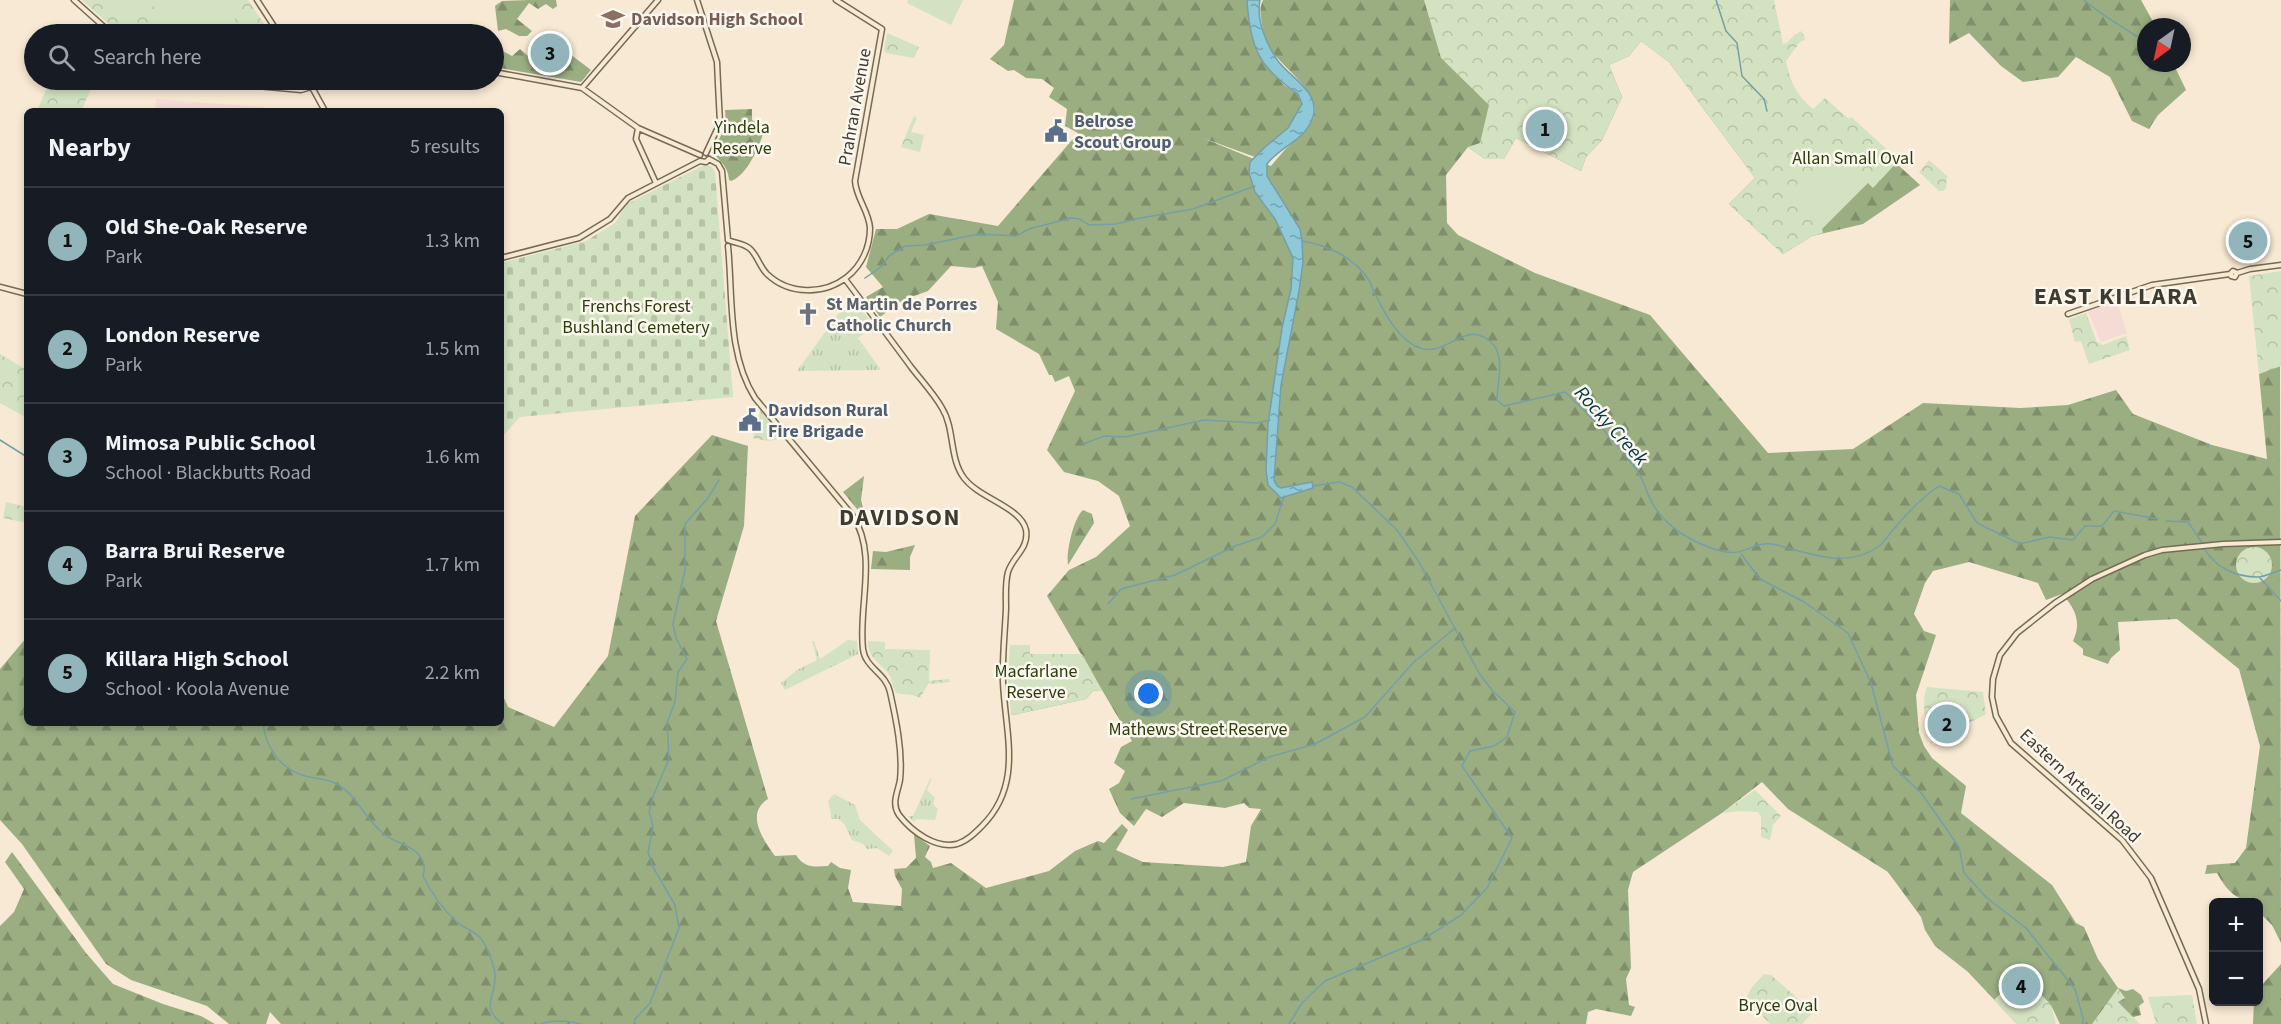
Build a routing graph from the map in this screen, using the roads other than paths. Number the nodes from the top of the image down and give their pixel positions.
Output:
1 (74, 0) edge
2 (257, 0) edge
3 (658, 0) edge
4 (697, 0) edge
5 (836, 0) edge
6 (101, 24) edge
7 (273, 24) edge
8 (504, 74) edge
9 (582, 88) junction
10 (313, 90) edge
11 (323, 108) edge
12 (638, 128) junction
13 (706, 153) junction
14 (700, 155) junction
15 (709, 159) junction
16 (700, 161) junction
17 (656, 183) junction
18 (730, 243) junction
19 (504, 257) edge
20 (2281, 265) edge
21 (845, 279) junction
22 (0, 288) edge
23 (24, 293) edge
24 (2068, 314) dead end
25 (2281, 542) edge
26 (2206, 1024) edge

1 - 6 street
2 - 7 street
3 - 9 street
4 - 13 street
5 - 21 street, Prahran Avenue
8 - 9 street
9 - 12 street
10 - 11 street
12 - 14 street
12 - 17 street
13 - 14 street
13 - 15 street
14 - 16 street
15 - 16 street
15 - 18 street
16 - 17 street
17 - 19 street
18 - 21 street
18 - 21 street
20 - 24 street
22 - 23 street
25 - 26 street, Eastern Arterial Road

